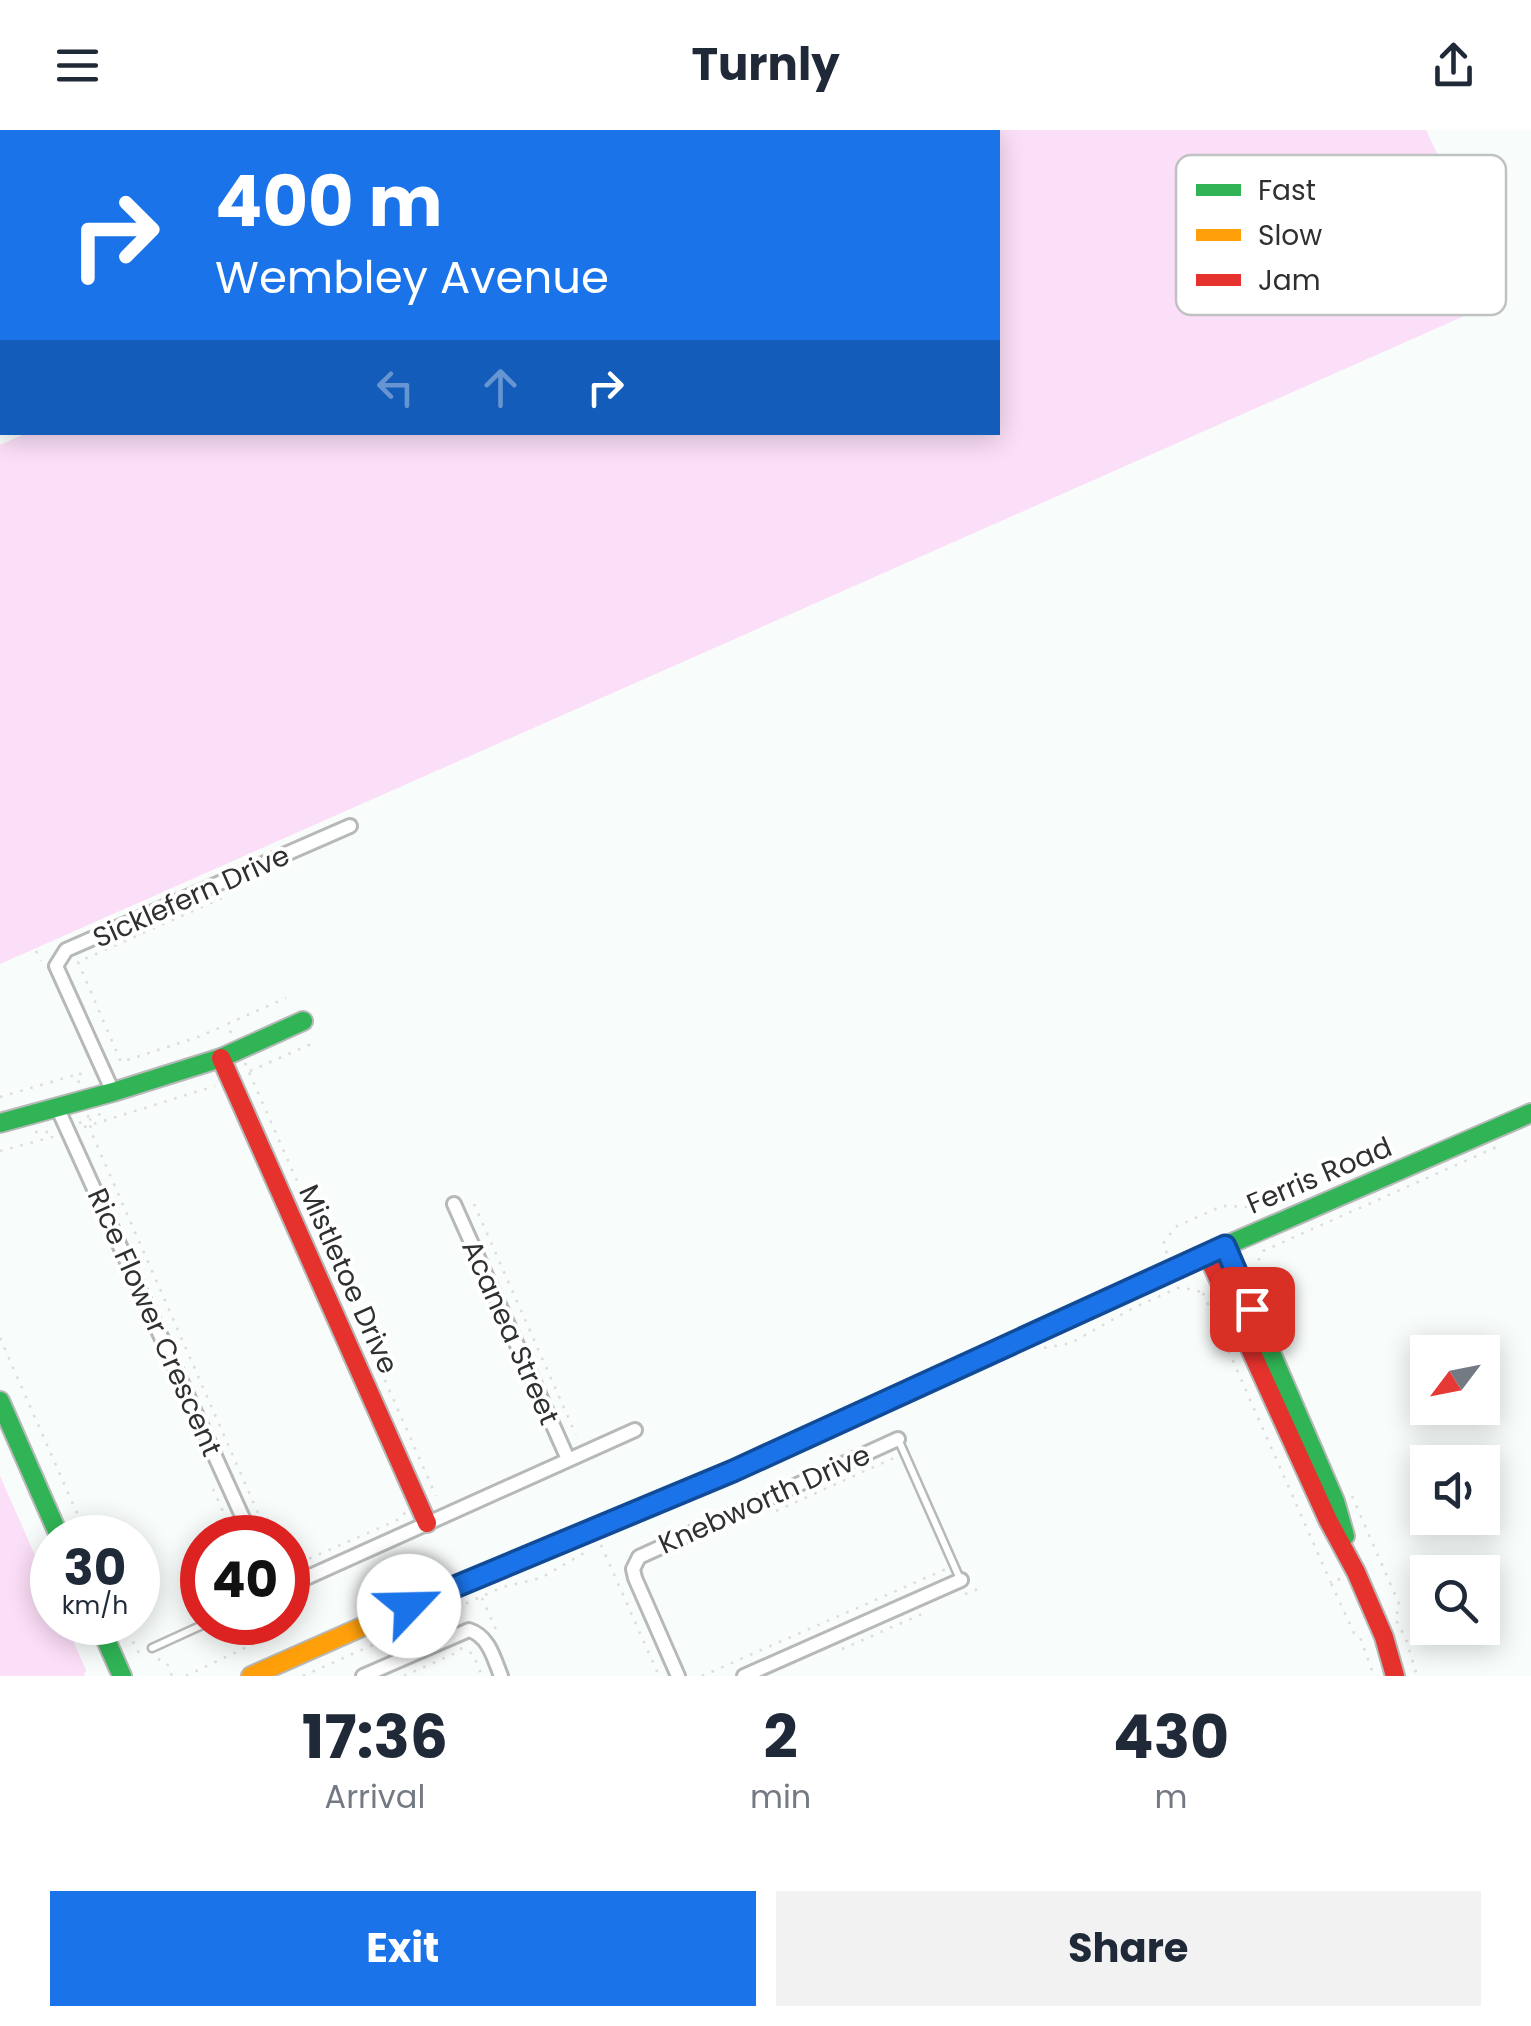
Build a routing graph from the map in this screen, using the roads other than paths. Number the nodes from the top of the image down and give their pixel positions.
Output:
1 (350, 826) dead end
2 (303, 1021) dead end
3 (230, 1054) junction
4 (113, 1092) junction
5 (56, 1107) junction
6 (1531, 1113) edge
7 (0, 1123) edge
8 (454, 1204) dead end
9 (1225, 1246) junction
10 (1207, 1254) junction
11 (0, 1401) edge
12 (635, 1430) dead end
13 (898, 1440) joint
14 (568, 1460) junction
15 (50, 1515) edge
16 (242, 1515) edge
17 (428, 1523) junction
18 (1357, 1573) junction
19 (310, 1576) edge
20 (961, 1580) joint
21 (180, 1635) edge
22 (108, 1645) edge
23 (152, 1648) dead end
24 (122, 1676) edge
25 (252, 1676) edge
26 (363, 1676) edge
27 (502, 1676) edge
28 (678, 1676) edge
29 (744, 1676) edge
30 (1395, 1676) edge

1 - 4 street, Sicklefern Drive
2 - 3 street
3 - 4 street
3 - 17 street, Mistletoe Drive
4 - 5 street
5 - 7 street
5 - 16 street, Rice Flower Crescent
6 - 9 street, Ferris Road
8 - 14 street, Acanea Street
9 - 10 street, Ferris Road
9 - 18 street
10 - 18 street
10 - 25 street, Ferris Road
11 - 15 street
12 - 14 street
13 - 20 lane
13 - 28 street, Knebworth Drive
14 - 17 street
17 - 19 street
18 - 30 street
20 - 29 street
21 - 23 lane
22 - 24 street
26 - 27 street

